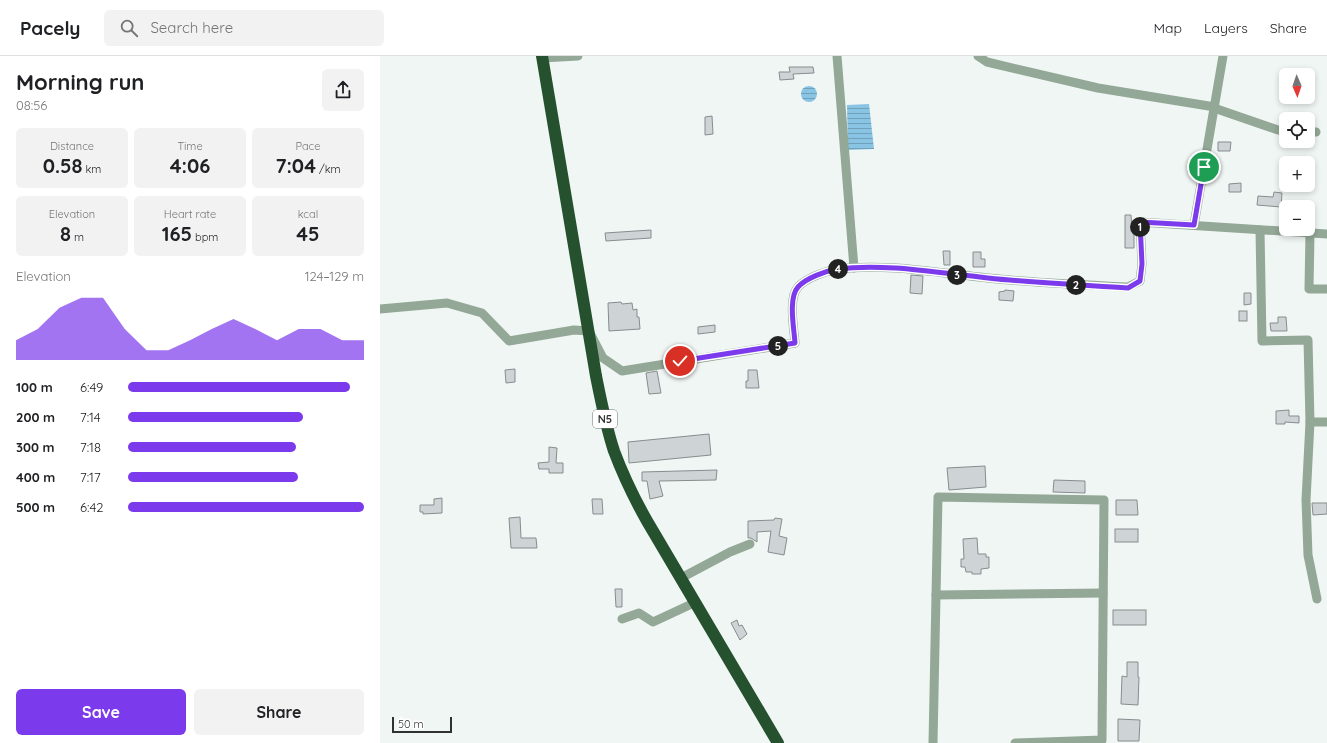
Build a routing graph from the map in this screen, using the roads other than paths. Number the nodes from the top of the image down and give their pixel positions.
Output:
1 (578, 56) edge
2 (836, 56) edge
3 (978, 56) edge
4 (1223, 56) edge
5 (542, 57) edge
6 (1214, 108) junction
7 (1279, 130) edge
8 (1194, 225) junction
9 (1260, 230) junction
10 (1279, 231) edge
11 (1315, 233) edge
12 (1327, 234) edge
13 (1310, 236) edge
14 (854, 268) junction
15 (1327, 289) edge
16 (380, 309) edge
17 (589, 332) junction
18 (1310, 422) junction
19 (1327, 422) edge
20 (750, 544) dead end
21 (681, 578) junction
22 (1103, 593) junction
23 (936, 595) junction
24 (1316, 599) dead end
25 (696, 602) junction
26 (622, 619) dead end
27 (1102, 742) edge
28 (778, 743) edge
29 (933, 743) edge
30 (1015, 743) edge

1 - 5 street
2 - 14 street
3 - 6 street
4 - 6 street
5 - 17 highway, N5
6 - 7 street
6 - 8 street
8 - 9 street
8 - 14 street
9 - 10 street
9 - 18 street
11 - 12 street
13 - 15 street
14 - 17 street
16 - 17 street
17 - 21 highway, N5
18 - 19 street
18 - 24 street
20 - 21 street
21 - 25 highway, N5
22 - 23 street
22 - 23 street
22 - 27 street
23 - 29 street
25 - 26 street
25 - 28 highway, N5
27 - 30 street

